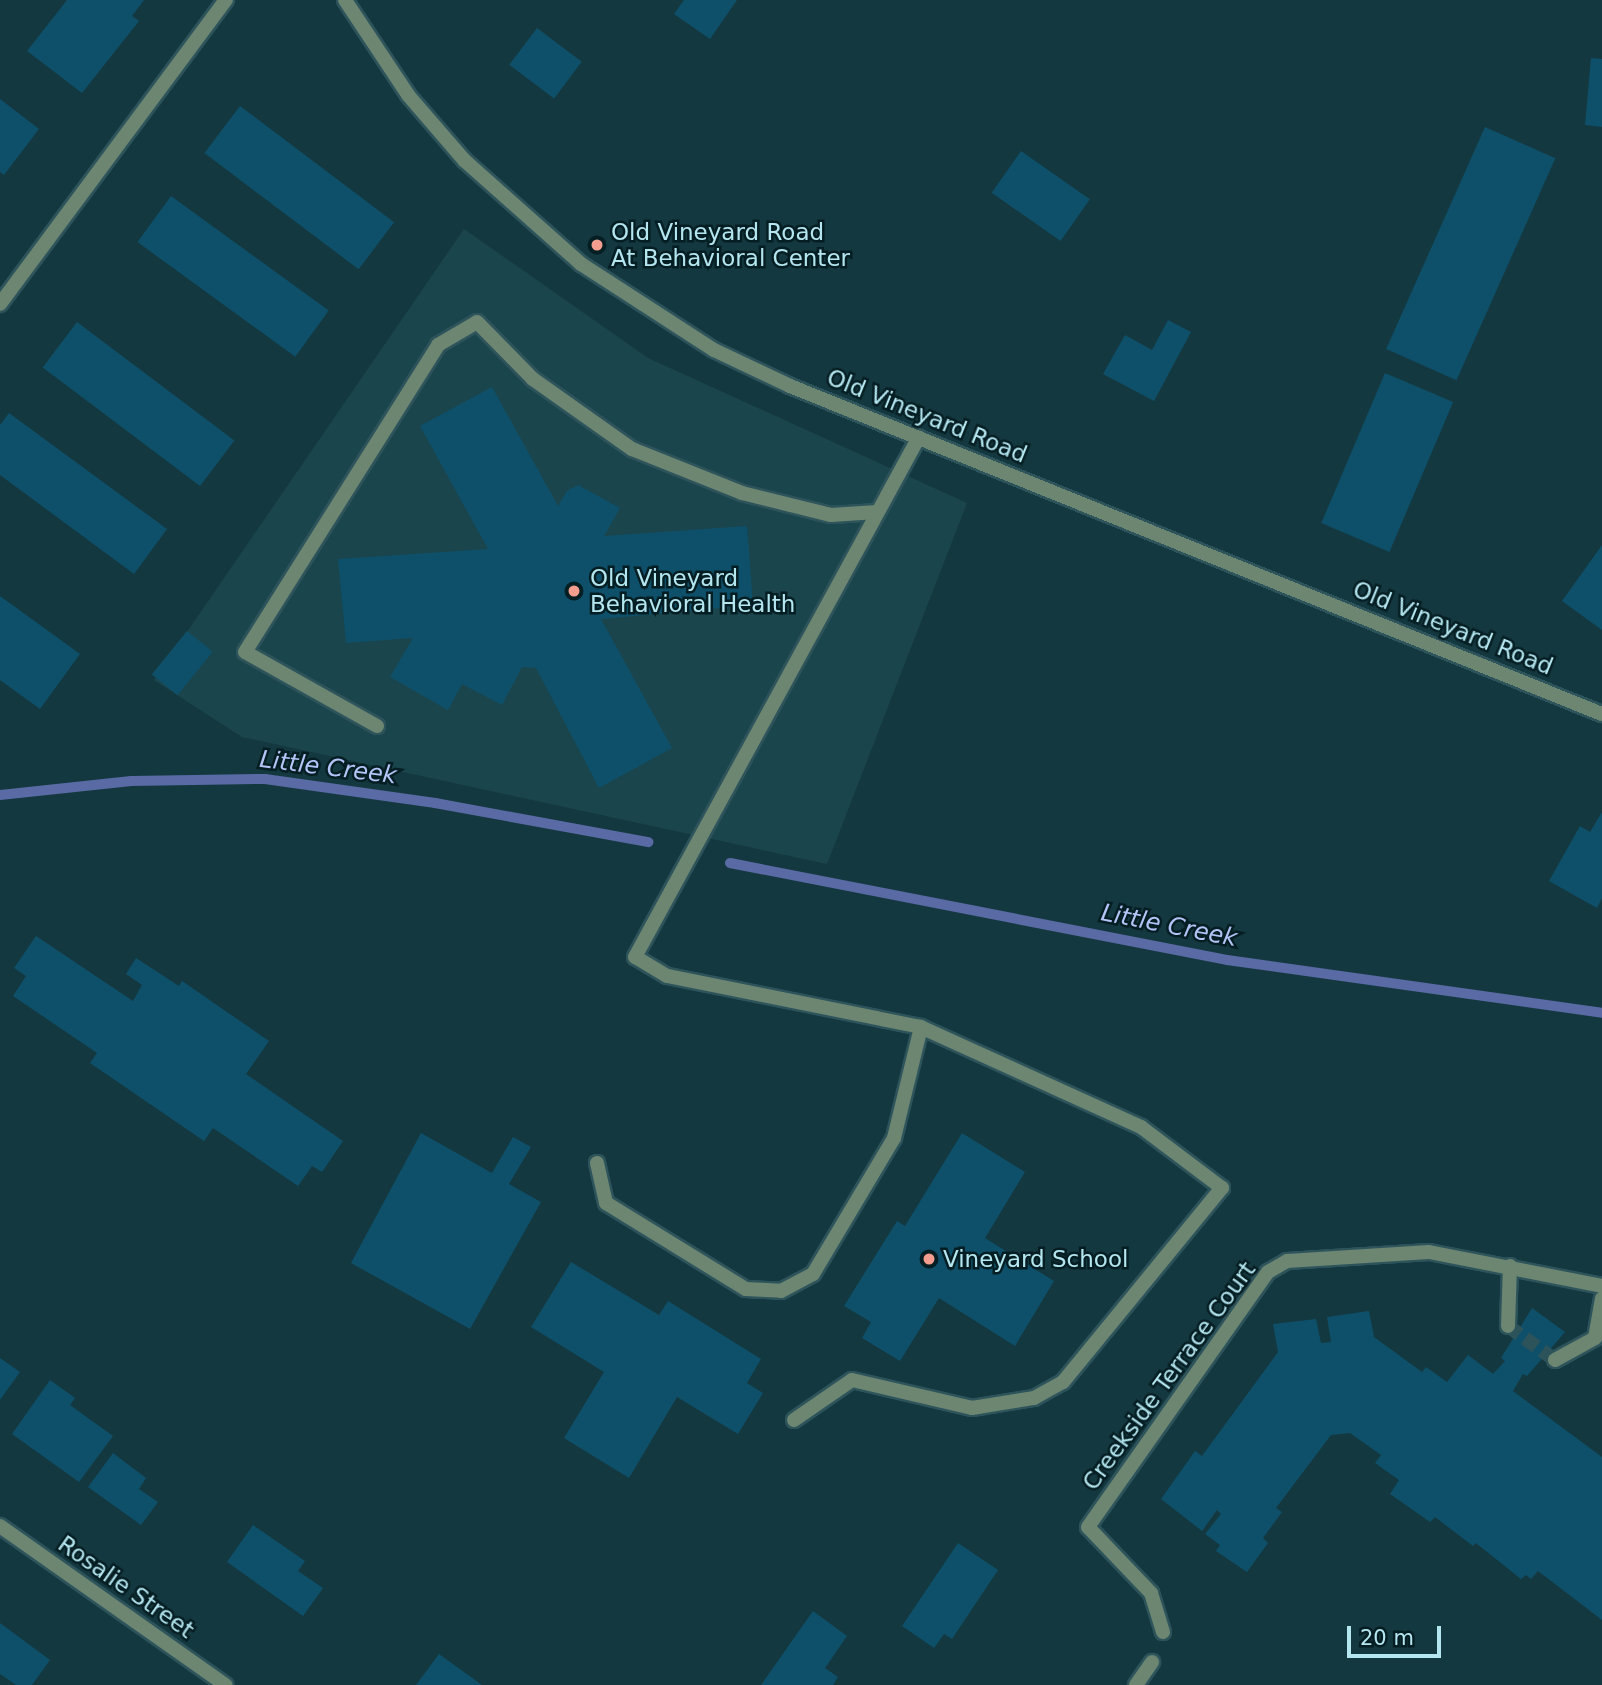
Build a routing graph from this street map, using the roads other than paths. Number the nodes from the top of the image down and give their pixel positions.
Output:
1 (226, 0) edge
2 (345, 0) edge
3 (0, 304) edge
4 (919, 437) junction
5 (877, 512) junction
6 (1602, 714) edge
7 (377, 726) dead end
8 (921, 1027) junction
9 (597, 1163) dead end
10 (1510, 1266) junction
11 (1602, 1286) edge
12 (1602, 1299) edge
13 (1508, 1326) dead end
14 (1555, 1360) dead end
15 (794, 1420) dead end
16 (0, 1526) edge
17 (1163, 1632) dead end
18 (1152, 1662) dead end
19 (225, 1685) edge
20 (1136, 1685) edge

1 - 3 street
2 - 4 street, Old Vineyard Road
4 - 5 street
4 - 6 street, Old Vineyard Road
5 - 7 street
5 - 8 street
8 - 9 street
8 - 15 street
10 - 11 street, Creekside Terrace Court
10 - 13 street
10 - 17 street, Creekside Terrace Court
12 - 14 street
16 - 19 street, Rosalie Street
18 - 20 street

